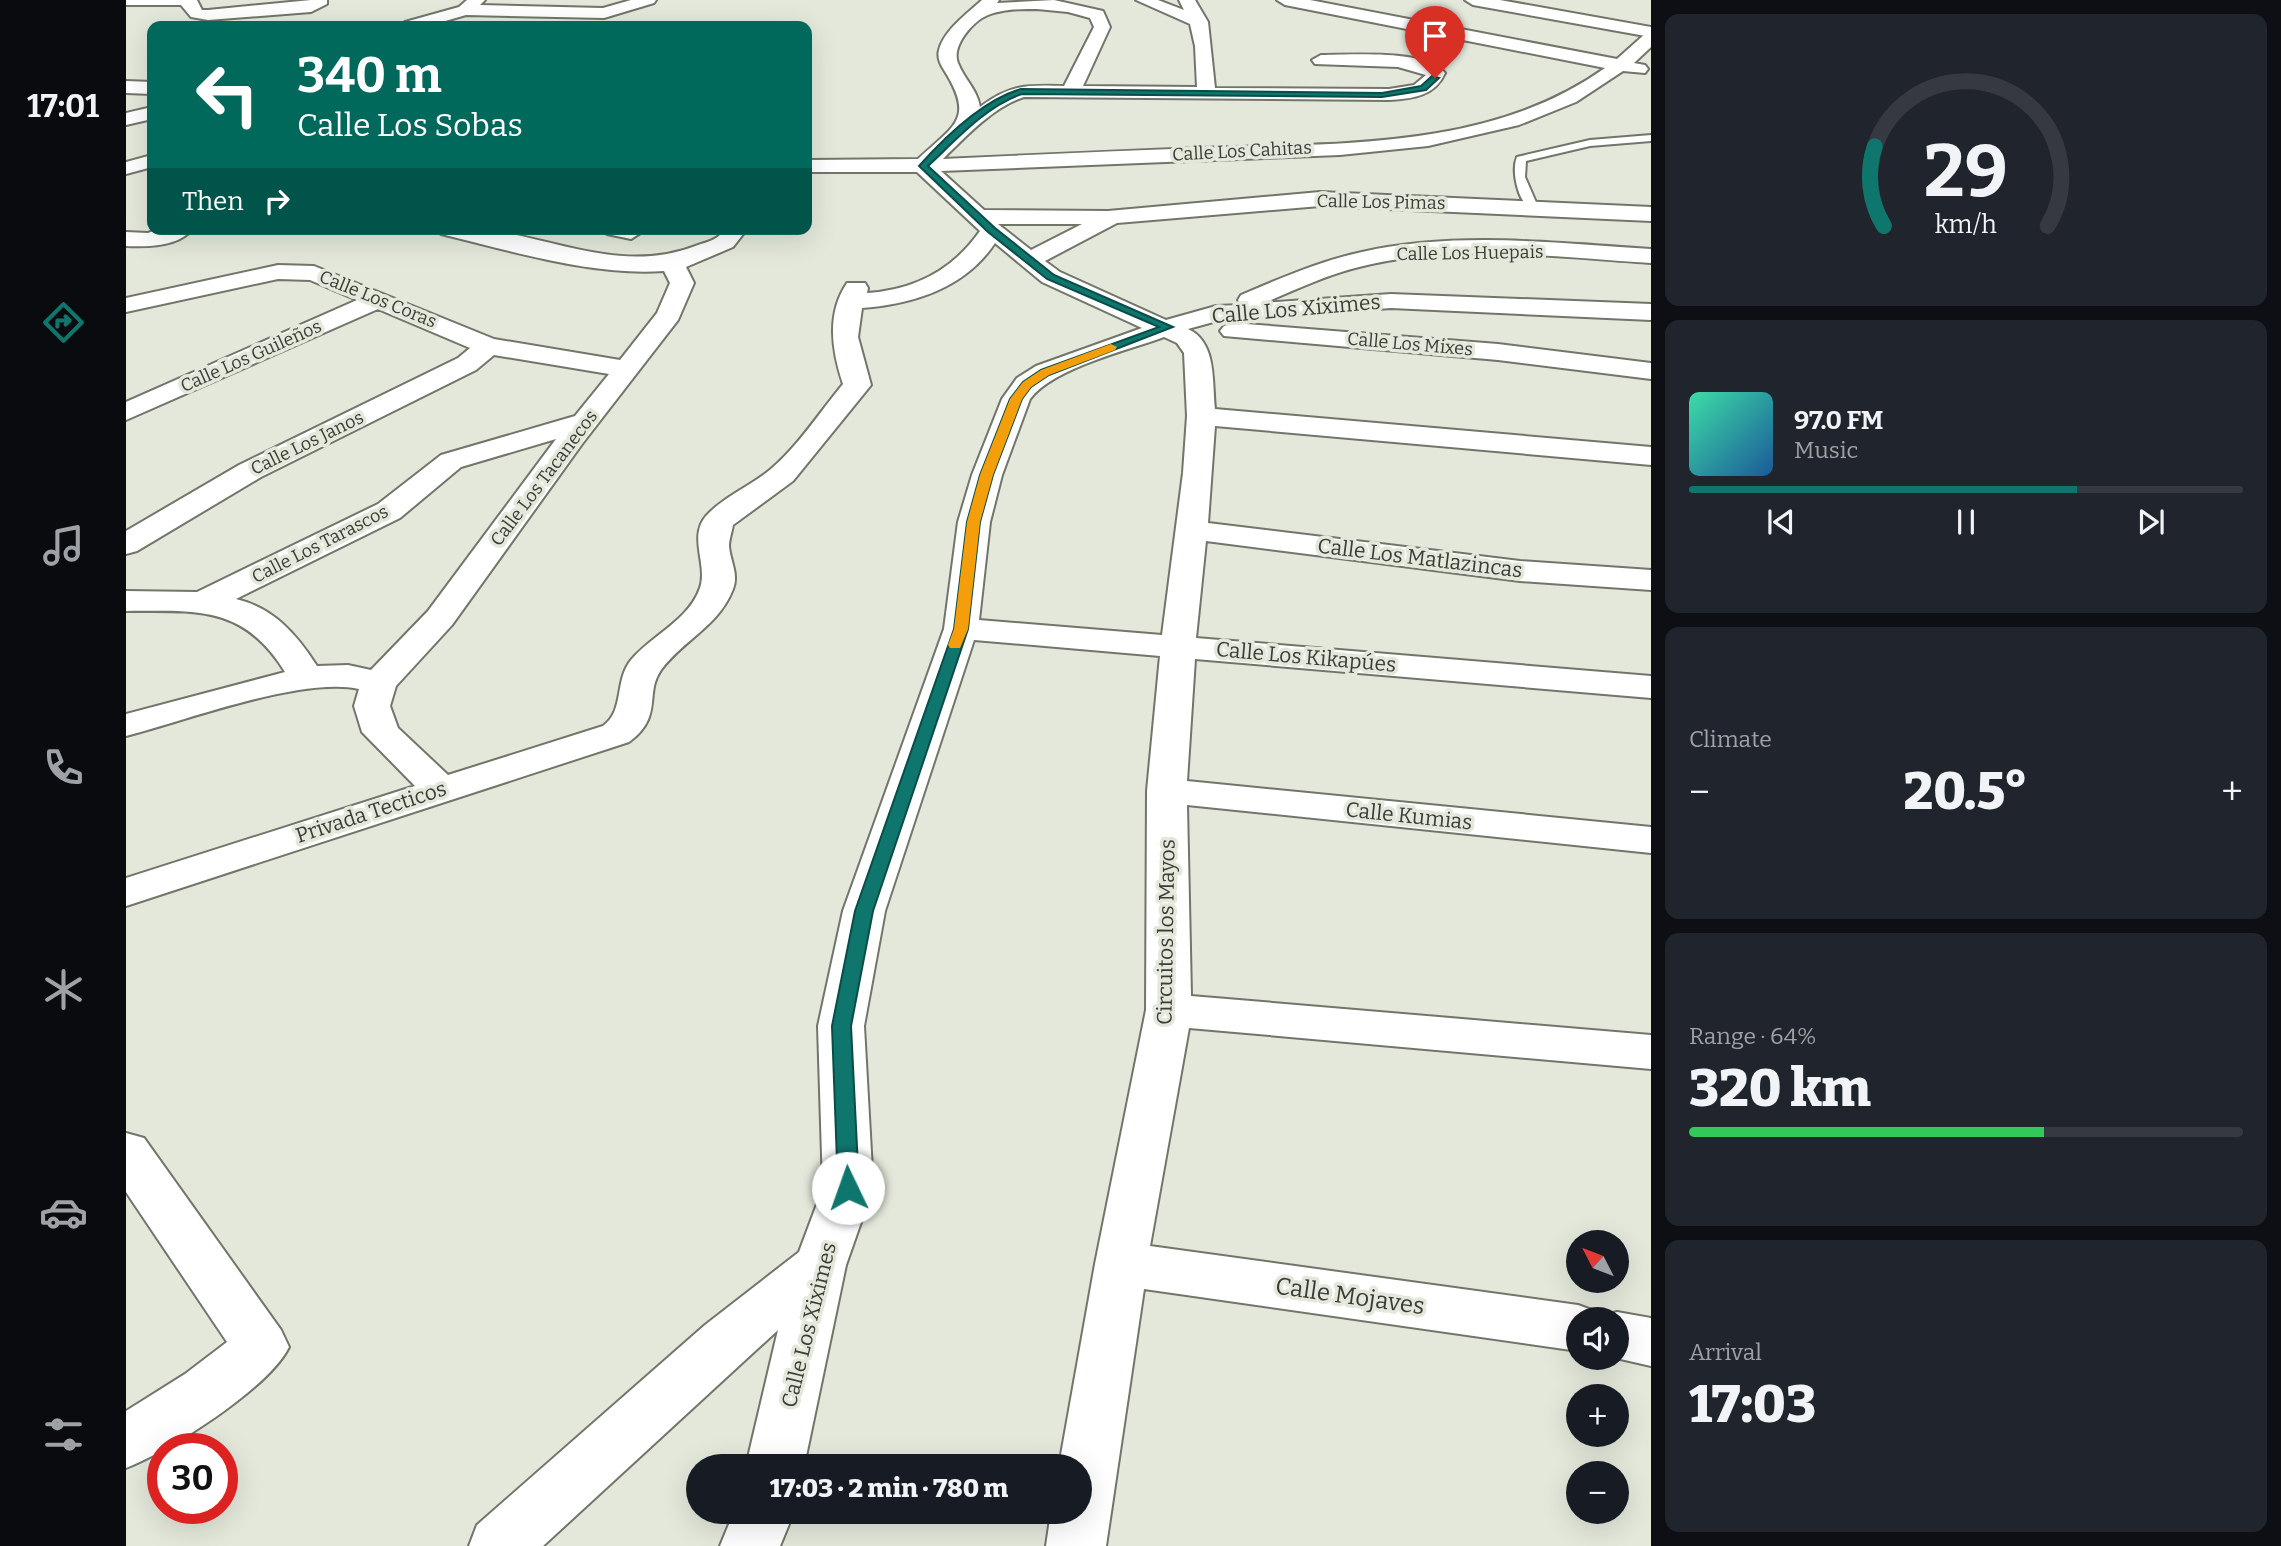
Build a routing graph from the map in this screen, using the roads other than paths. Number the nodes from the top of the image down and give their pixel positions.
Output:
1 (126, 0) edge
2 (187, 0) edge
3 (319, 0) edge
4 (648, 0) edge
5 (1144, 0) edge
6 (1187, 0) edge
7 (1284, 0) edge
8 (1473, 0) edge
9 (471, 5) edge
10 (984, 7) edge
11 (603, 13) edge
12 (425, 21) edge
13 (1200, 22) junction
14 (1651, 32) edge
15 (1651, 38) edge
16 (1321, 60) dead end
17 (1623, 65) junction
18 (1651, 71) edge
19 (126, 87) edge
20 (147, 88) edge
21 (1071, 91) junction
22 (1206, 95) junction
23 (147, 114) edge
24 (126, 119) edge
25 (961, 130) junction
26 (1651, 138) edge
27 (812, 166) edge
28 (923, 166) junction
29 (1532, 207) junction
30 (1651, 214) edge
31 (1112, 217) junction
32 (985, 223) junction
33 (478, 235) edge
34 (734, 235) edge
35 (126, 239) edge
36 (181, 239) edge
37 (1651, 256) edge
38 (1031, 259) junction
39 (672, 263) junction
40 (377, 300) junction
41 (152, 302) junction
42 (126, 305) edge
43 (1651, 312) edge
44 (126, 313) edge
45 (1216, 314) junction
46 (1168, 327) junction
47 (488, 346) junction
48 (628, 369) junction
49 (1651, 371) edge
50 (126, 412) edge
51 (1201, 416) junction
52 (584, 422) junction
53 (1651, 456) edge
54 (1190, 530) junction
55 (126, 544) edge
56 (1651, 580) edge
57 (126, 601) edge
58 (205, 601) junction
59 (961, 629) junction
60 (1178, 646) junction
61 (306, 677) junction
62 (379, 683) junction
63 (1651, 687) edge
64 (126, 725) edge
65 (440, 789) junction
66 (1167, 791) junction
67 (1651, 840) edge
68 (126, 892) edge
69 (1169, 1010) junction
70 (1651, 1052) edge
71 (126, 1152) edge
72 (1121, 1264) junction
73 (820, 1265) junction
74 (1566, 1326) edge
75 (1629, 1337) edge
76 (1651, 1342) edge
77 (126, 1442) edge
78 (778, 1454) edge
79 (759, 1524) edge
80 (499, 1546) edge
81 (750, 1546) edge
82 (1076, 1546) edge

1 - 2 street
2 - 3 street
4 - 11 street
5 - 13 street
6 - 13 street
7 - 17 street
8 - 14 street
9 - 11 street
9 - 12 street
10 - 21 street
10 - 25 street
13 - 22 street
15 - 17 street, Calle Los Cahitas
16 - 22 street
17 - 18 street
17 - 28 street, Calle Los Cahitas
19 - 20 street
21 - 22 street
21 - 25 street
23 - 24 street
25 - 28 street
26 - 29 lane
27 - 28 street, Calle Los Cahitas
28 - 32 street
29 - 30 street, Calle Los Pimas
29 - 31 street, Calle Los Pimas
31 - 32 street, Calle Los Pimas
31 - 38 street, Calle Los Pimas
32 - 38 street
32 - 65 street, Privada Tecticos
33 - 39 street
34 - 39 street
35 - 36 street
37 - 45 street, Calle Los Huepais
38 - 46 street
39 - 48 street, Calle Los Tacanecos
40 - 41 street, Calle Los Coras
40 - 47 street, Calle Los Coras
40 - 50 street, Calle Los Guileños
41 - 42 street, Calle Los Coras
41 - 44 street
43 - 45 street, Calle Los Xiximes
45 - 46 street, Calle Los Xiximes
46 - 49 street, Calle Los Mixes
46 - 51 street, Circuitos los Mayos
46 - 59 street, Calle Los Xiximes
47 - 48 street, Calle Los Coras
47 - 55 street, Calle Los Janos
48 - 52 street, Calle Los Tacanecos
51 - 53 street
51 - 54 street, Circuitos los Mayos
52 - 58 street, Calle Los Tarascos
52 - 62 street, Calle Los Tacanecos
54 - 56 street, Calle Los Matlazincas
54 - 60 street, Circuitos los Mayos
57 - 58 street
58 - 61 street
59 - 60 street, Calle Los Kikapúes
59 - 73 street, Calle Los Xiximes
60 - 63 street, Calle Los Kikapúes
60 - 66 street, Circuitos los Mayos
61 - 62 street
61 - 64 street
62 - 65 street
65 - 68 street, Privada Tecticos
66 - 67 street, Calle Kumias
66 - 69 street, Circuitos los Mayos
69 - 70 street
69 - 72 street, Circuitos los Mayos
71 - 77 street
72 - 74 street, Calle Mojaves
72 - 82 street, Circuitos los Mayos
73 - 78 street, Calle Los Xiximes
73 - 80 street
75 - 76 street
79 - 81 street

